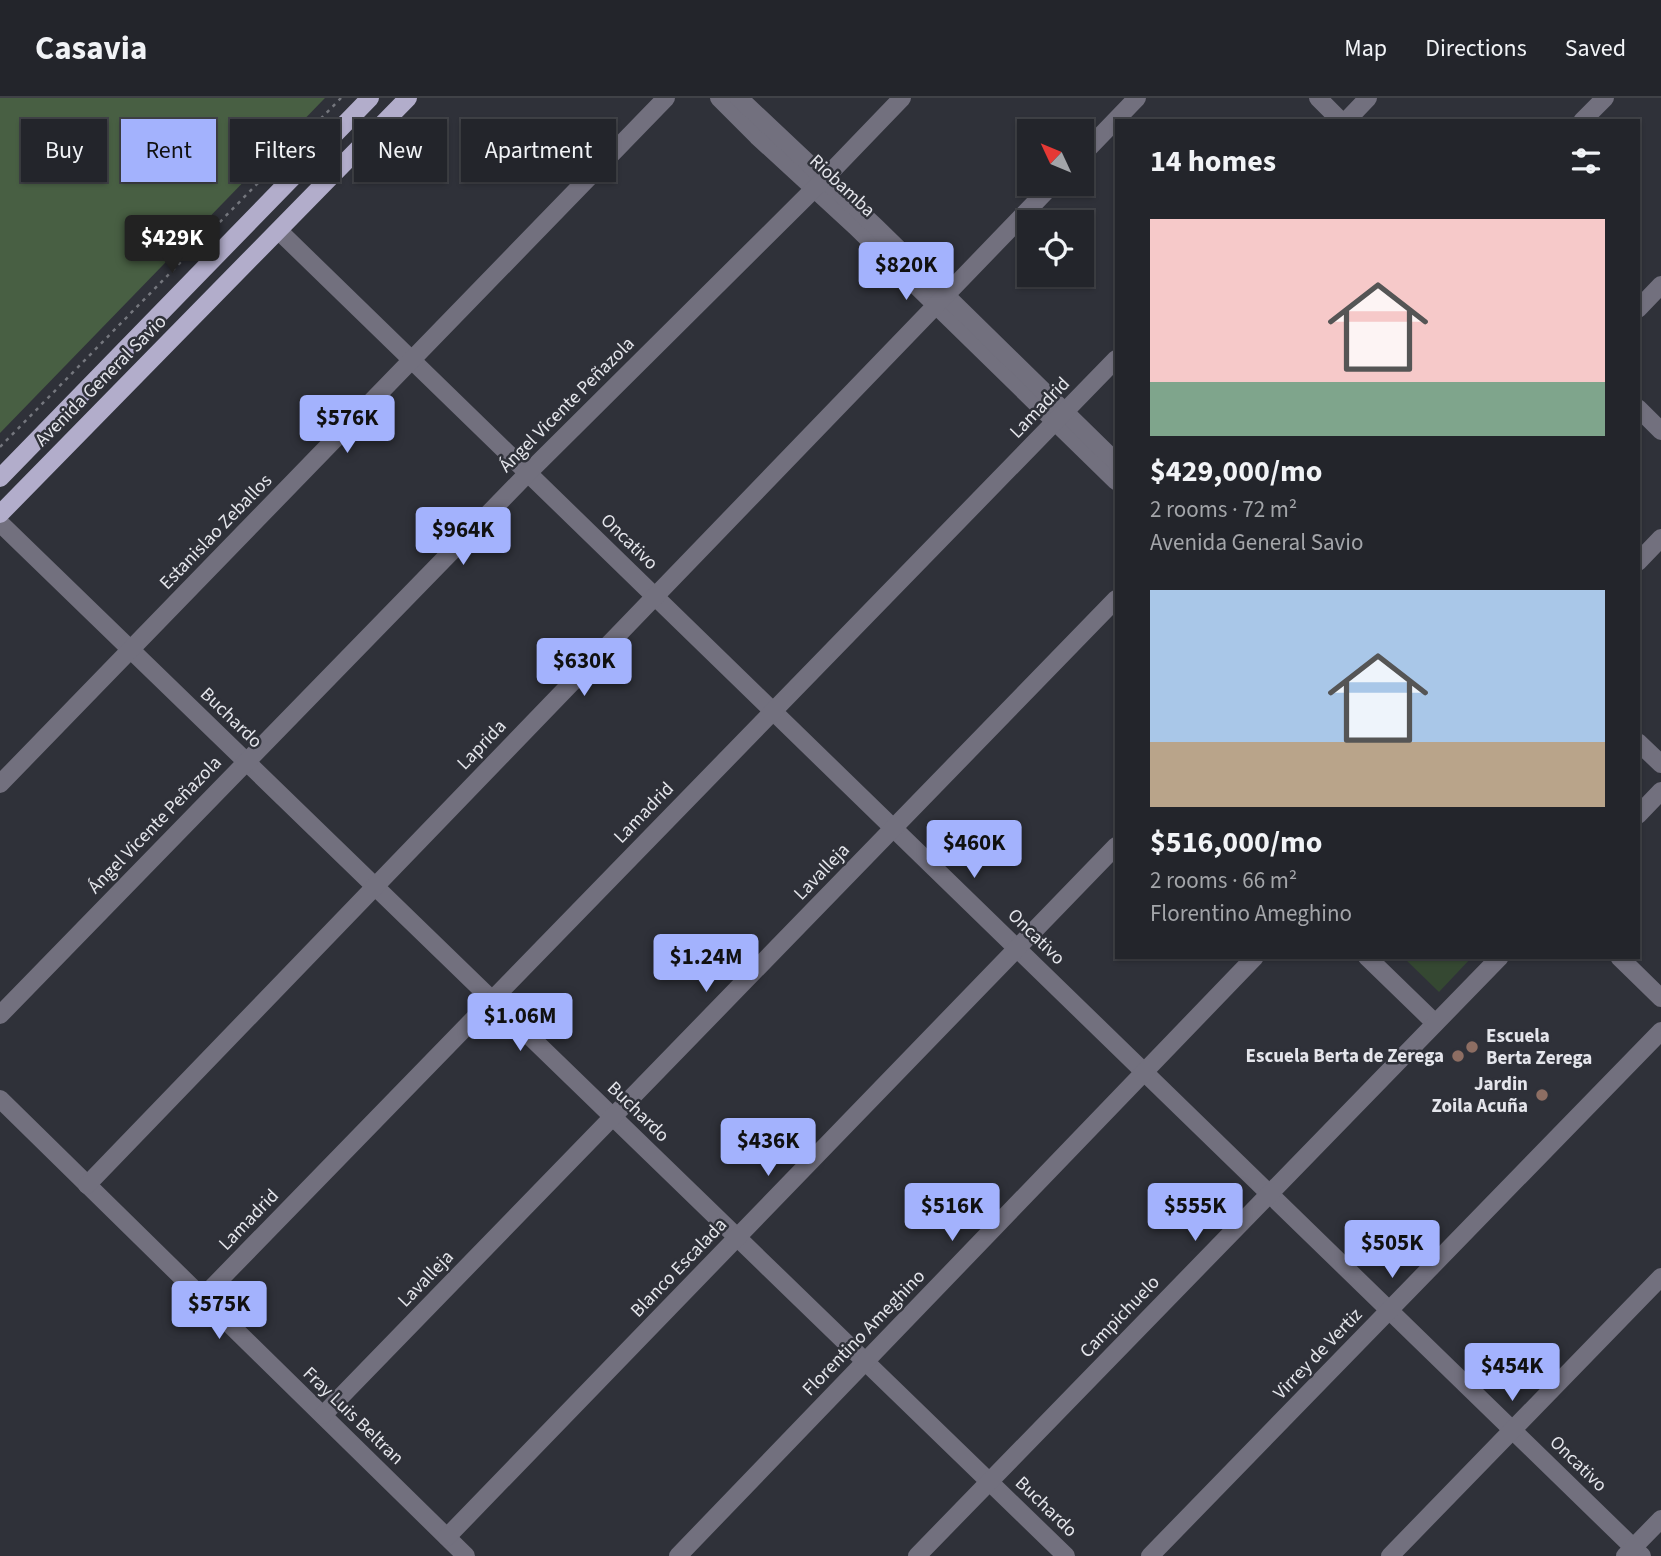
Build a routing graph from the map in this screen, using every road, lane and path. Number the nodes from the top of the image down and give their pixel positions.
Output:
1 (341, 98) edge
2 (370, 98) edge
3 (408, 98) edge
4 (666, 98) edge
5 (719, 98) edge
6 (739, 98) edge
7 (902, 98) edge
8 (1137, 98) edge
9 (1318, 98) edge
10 (1368, 98) edge
11 (1605, 98) edge
12 (1117, 119) edge
13 (1342, 119) edge
14 (1346, 119) edge
15 (1585, 119) edge
16 (1115, 121) edge
17 (1094, 143) edge
18 (819, 184) junction
19 (1042, 196) edge
20 (279, 231) junction
21 (1661, 285) edge
22 (941, 300) junction
23 (1640, 307) edge
24 (412, 360) junction
25 (1115, 360) edge
26 (1640, 410) edge
27 (1061, 417) junction
28 (1661, 431) edge
29 (0, 447) edge
30 (1115, 461) edge
31 (528, 473) junction
32 (0, 478) edge
33 (1115, 480) edge
34 (0, 514) edge
35 (0, 523) edge
36 (1661, 538) edge
37 (1640, 560) edge
38 (655, 596) junction
39 (1115, 600) edge
40 (131, 650) junction
41 (773, 711) junction
42 (1640, 744) edge
43 (246, 761) junction
44 (1661, 764) edge
45 (0, 784) edge
46 (1661, 791) edge
47 (1640, 813) edge
48 (894, 828) junction
49 (1115, 847) edge
50 (375, 886) junction
51 (1017, 948) junction
52 (1253, 959) edge
53 (1369, 959) edge
54 (1498, 959) edge
55 (1621, 959) edge
56 (1661, 998) edge
57 (492, 1000) junction
58 (0, 1014) edge
59 (1435, 1023) junction
60 (1661, 1031) edge
61 (1144, 1072) junction
62 (0, 1099) edge
63 (613, 1117) junction
64 (87, 1185) junction
65 (1270, 1194) junction
66 (737, 1237) junction
67 (1661, 1277) edge
68 (202, 1298) junction
69 (1390, 1310) junction
70 (865, 1361) junction
71 (323, 1415) junction
72 (1513, 1430) junction
73 (990, 1482) junction
74 (1661, 1519) edge
75 (447, 1537) junction
76 (1633, 1553) edge
77 (466, 1556) edge
78 (678, 1556) edge
79 (917, 1556) edge
80 (1066, 1556) edge
81 (1150, 1556) edge
82 (1390, 1556) edge

1 - 29 path
2 - 32 main road, Avenida General Savio
3 - 20 main road, Avenida General Savio
4 - 24 street, Estanislao Zeballos
5 - 18 street, Riobamba
6 - 18 street, Riobamba
7 - 18 street, Ángel Vicente Peñazola
8 - 12 street
9 - 13 street
10 - 14 street
11 - 15 street
16 - 17 street
18 - 22 street, Riobamba
18 - 31 street, Ángel Vicente Peñazola
19 - 22 street, Laprida
20 - 24 street, Oncativo
20 - 34 main road, Avenida General Savio
21 - 23 street
22 - 27 street, Riobamba
22 - 38 street, Laprida
24 - 31 street, Oncativo
24 - 40 street, Estanislao Zeballos
25 - 27 street, Lamadrid
26 - 28 street
27 - 30 street, Riobamba
27 - 33 street, Riobamba
27 - 41 street, Lamadrid
31 - 38 street, Oncativo
31 - 43 street, Ángel Vicente Peñazola
35 - 40 street, Buchardo
36 - 37 street
38 - 41 street, Oncativo
38 - 50 street, Laprida
39 - 48 street, Lavalleja
40 - 43 street, Buchardo
40 - 45 street, Estanislao Zeballos
41 - 48 street, Oncativo
41 - 57 street, Lamadrid
42 - 44 street
43 - 50 street, Buchardo
43 - 58 street, Ángel Vicente Peñazola
46 - 47 street
48 - 51 street, Oncativo
48 - 63 street, Lavalleja
49 - 51 street, Blanco Escalada
50 - 57 street, Buchardo
50 - 64 street, Laprida
51 - 61 street, Oncativo
51 - 66 street, Blanco Escalada
52 - 61 street, Florentino Ameghino
53 - 59 street
54 - 59 street, Campichuelo
55 - 56 street
57 - 63 street, Buchardo
57 - 68 street, Lamadrid
59 - 65 street, Campichuelo
60 - 69 street, Virrey de Vertiz
61 - 65 street, Oncativo
61 - 70 street, Florentino Ameghino
62 - 64 street, Fray Luis Beltran
63 - 66 street, Buchardo
63 - 71 street, Lavalleja
64 - 68 street, Fray Luis Beltran
65 - 69 street, Oncativo
65 - 73 street, Campichuelo
66 - 70 street, Buchardo
66 - 75 street, Blanco Escalada
67 - 72 street
68 - 71 street, Fray Luis Beltran
69 - 72 street, Oncativo
69 - 81 street, Virrey de Vertiz
70 - 73 street, Buchardo
70 - 78 street, Florentino Ameghino
71 - 75 street, Fray Luis Beltran
72 - 76 street, Oncativo
72 - 82 street
73 - 79 street, Campichuelo
73 - 80 street, Buchardo
74 - 76 street
75 - 77 street, Fray Luis Beltran

